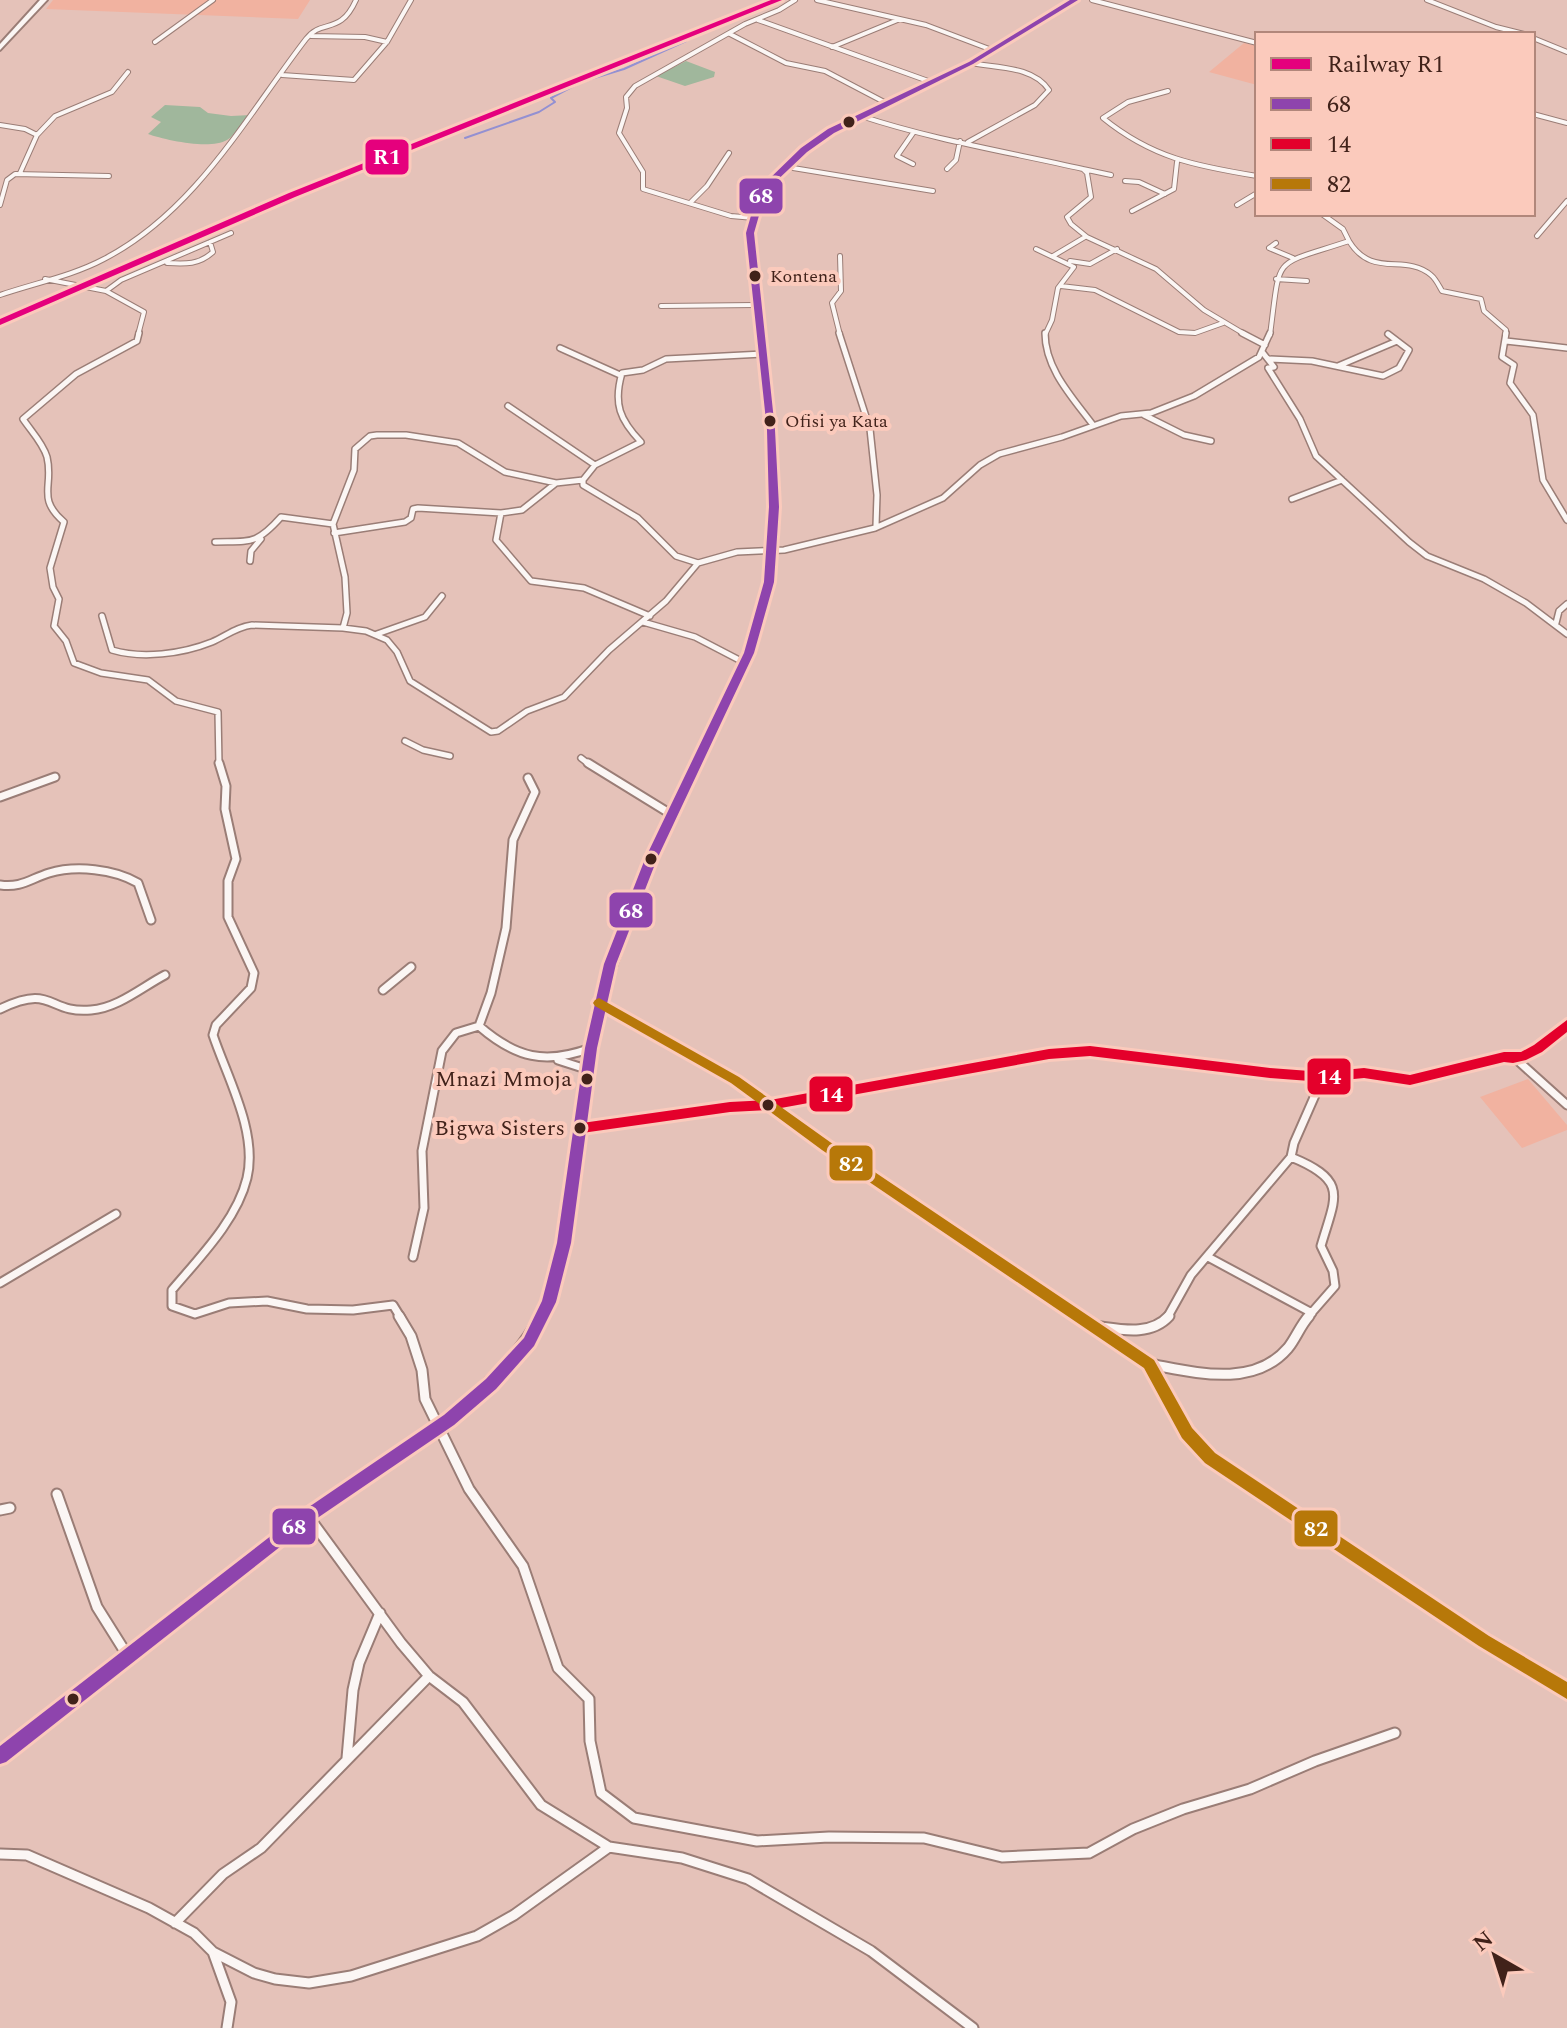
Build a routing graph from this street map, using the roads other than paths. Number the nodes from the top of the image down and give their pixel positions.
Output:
1 (44, 0) edge
2 (213, 0) edge
3 (356, 0) edge
4 (411, 0) edge
5 (795, 0) edge
6 (817, 0) edge
7 (1075, 0) edge
8 (1092, 0) edge
9 (1427, 0) edge
10 (902, 18) junction
11 (756, 20) junction
12 (1516, 32) edge
13 (730, 34) junction
14 (308, 36) junction
15 (1535, 39) edge
16 (155, 42) dead end
17 (387, 42) junction
18 (1255, 42) edge
19 (832, 47) junction
20 (0, 48) edge
21 (992, 50) junction
22 (1567, 52) edge
23 (971, 63) junction
24 (128, 72) dead end
25 (282, 75) junction
26 (931, 82) junction
27 (1168, 91) dead end
28 (888, 104) junction
29 (1535, 115) edge
30 (861, 116) junction
31 (1567, 123) edge
32 (0, 125) edge
33 (913, 133) junction
34 (37, 135) junction
35 (960, 141) junction
36 (968, 142) junction
37 (729, 153) dead end
38 (1177, 162) junction
39 (913, 164) dead end
40 (787, 167) junction
41 (947, 169) dead end
42 (1083, 169) junction
43 (20, 173) junction
44 (1111, 175) dead end
45 (109, 176) dead end
46 (1255, 176) edge
47 (1125, 181) dead end
48 (933, 191) dead end
49 (1165, 194) junction
50 (1255, 194) edge
51 (639, 195) dead end
52 (658, 195) junction
53 (1567, 201) edge
54 (691, 202) junction
55 (0, 205) edge
56 (1237, 205) dead end
57 (1132, 211) dead end
58 (1325, 216) edge
59 (754, 218) junction
60 (231, 233) dead end
61 (1537, 236) dead end
62 (1085, 237) junction
63 (1349, 241) junction
64 (210, 242) junction
65 (1276, 243) dead end
66 (1036, 249) dead end
67 (1117, 249) junction
68 (840, 256) dead end
69 (1053, 256) junction
70 (1293, 258) junction
71 (1070, 261) dead end
72 (161, 263) junction
73 (45, 279) junction
74 (1276, 279) junction
75 (1307, 281) dead end
76 (1061, 286) junction
77 (106, 291) junction
78 (0, 295) edge
79 (756, 305) junction
80 (661, 306) dead end
81 (1223, 323) junction
82 (1388, 334) dead end
83 (1397, 341) junction
84 (1506, 341) junction
85 (1265, 345) junction
86 (560, 348) dead end
87 (1567, 348) edge
88 (1263, 353) junction
89 (763, 354) junction
90 (1269, 359) junction
91 (1338, 366) junction
92 (620, 375) junction
93 (508, 406) dead end
94 (1142, 414) junction
95 (1093, 425) junction
96 (1211, 441) dead end
97 (595, 465) junction
98 (583, 480) junction
99 (1342, 480) junction
100 (556, 483) junction
101 (1292, 499) dead end
102 (501, 513) junction
103 (1567, 520) edge
104 (333, 524) junction
105 (876, 526) junction
106 (334, 533) junction
107 (263, 537) junction
108 (215, 542) dead end
109 (773, 550) junction
110 (250, 561) dead end
111 (698, 563) junction
112 (442, 596) dead end
113 (1567, 604) edge
114 (102, 616) dead end
115 (650, 616) junction
116 (643, 622) junction
117 (1556, 623) junction
118 (343, 628) junction
119 (377, 634) junction
120 (1567, 634) edge
121 (745, 663) junction
122 (405, 741) dead end
123 (450, 756) dead end
124 (581, 758) dead end
125 (55, 777) dead end
126 (528, 778) dead end
127 (0, 797) edge
128 (674, 816) junction
129 (0, 885) edge
130 (151, 920) dead end
131 (411, 967) dead end
132 (165, 975) dead end
133 (383, 990) dead end
134 (599, 1003) junction
135 (0, 1009) edge
136 (1567, 1025) edge
137 (479, 1026) junction
138 (591, 1048) junction
139 (556, 1059) junction
140 (1516, 1059) junction
141 (589, 1070) junction
142 (1323, 1077) junction
143 (770, 1105) junction
144 (1567, 1105) edge
145 (582, 1128) junction
146 (1291, 1157) junction
147 (116, 1214) dead end
148 (413, 1257) dead end
149 (1208, 1257) junction
150 (0, 1283) edge
151 (1312, 1313) junction
152 (1092, 1326) junction
153 (1149, 1364) junction
154 (57, 1494) dead end
155 (308, 1516) junction
156 (380, 1613) junction
157 (129, 1658) junction
158 (429, 1676) junction
159 (1567, 1691) edge
160 (1395, 1733) dead end
161 (0, 1756) edge
162 (347, 1758) junction
163 (609, 1847) junction
164 (0, 1854) edge
165 (175, 1923) junction
166 (213, 1952) junction
167 (227, 2028) edge
168 (973, 2028) edge

1 - 20 highway
2 - 16 street
3 - 14 street
4 - 17 street
5 - 11 street
6 - 10 street
7 - 21 street
8 - 18 street
9 - 12 street
10 - 19 street
10 - 21 street
11 - 13 street
11 - 19 street
13 - 28 street
13 - 52 street
14 - 17 street
14 - 25 street
15 - 22 street
17 - 25 street
19 - 26 street
21 - 23 street
23 - 26 street
23 - 36 street
24 - 34 street
25 - 73 street
26 - 28 street
27 - 38 street
28 - 30 street
29 - 31 street
30 - 33 street
30 - 40 street
32 - 34 street
33 - 35 street
33 - 39 street
34 - 43 street
35 - 36 street
35 - 41 street
36 - 42 street
37 - 54 street
38 - 46 street
38 - 49 street
40 - 48 street
40 - 59 street
42 - 44 street
42 - 62 street
43 - 45 street
43 - 55 street
47 - 49 street
49 - 57 street
50 - 56 street
51 - 52 street
52 - 54 street
53 - 61 street
54 - 59 street
58 - 63 street
59 - 79 street
60 - 64 street
62 - 67 street
62 - 69 street
63 - 70 street
63 - 84 street
64 - 72 street
64 - 72 street
65 - 70 street
66 - 69 street
67 - 71 street
67 - 81 street
68 - 105 street
69 - 76 street
70 - 74 street
72 - 77 street
73 - 77 street
73 - 78 street
74 - 75 street
74 - 85 street
76 - 81 street
76 - 95 street
77 - 160 street
79 - 80 street
79 - 89 street
81 - 85 street
82 - 83 street
83 - 91 street
83 - 91 street
84 - 87 street
84 - 103 street
85 - 88 street
86 - 92 street
88 - 90 street
88 - 94 street
89 - 92 street
89 - 109 street
90 - 91 street
90 - 99 street
92 - 97 street
93 - 97 street
94 - 95 street
94 - 96 street
95 - 105 street
97 - 98 street
98 - 100 street
98 - 111 street
99 - 101 street
99 - 117 street
100 - 102 street
100 - 104 street
102 - 106 street
102 - 115 street
104 - 106 street
104 - 107 street
105 - 109 street
106 - 118 street
107 - 108 street
107 - 110 street
109 - 111 street
109 - 121 street
111 - 115 street
112 - 119 street
113 - 117 street
114 - 118 street
115 - 116 street
116 - 119 street
116 - 121 street
117 - 120 street
118 - 119 street
121 - 128 street
122 - 123 street
124 - 128 street
125 - 127 street
126 - 137 street
128 - 134 street
129 - 130 street
131 - 133 street
132 - 135 street
134 - 138 street
134 - 143 street
136 - 140 street
137 - 139 street
137 - 148 street
138 - 139 street
138 - 141 street
139 - 141 street
140 - 142 street
140 - 144 street
141 - 145 street
142 - 143 street
142 - 146 street
143 - 145 street
143 - 152 street
145 - 155 street, bridge
146 - 149 street
146 - 151 street
147 - 150 street
149 - 151 street
149 - 152 street
151 - 153 street
152 - 153 street
153 - 159 street
154 - 157 street
155 - 156 street
155 - 157 street
156 - 158 street
156 - 162 street
157 - 161 street
158 - 162 street
158 - 163 street
162 - 165 street
163 - 166 street
163 - 168 street
164 - 165 street
165 - 166 street
166 - 167 street

